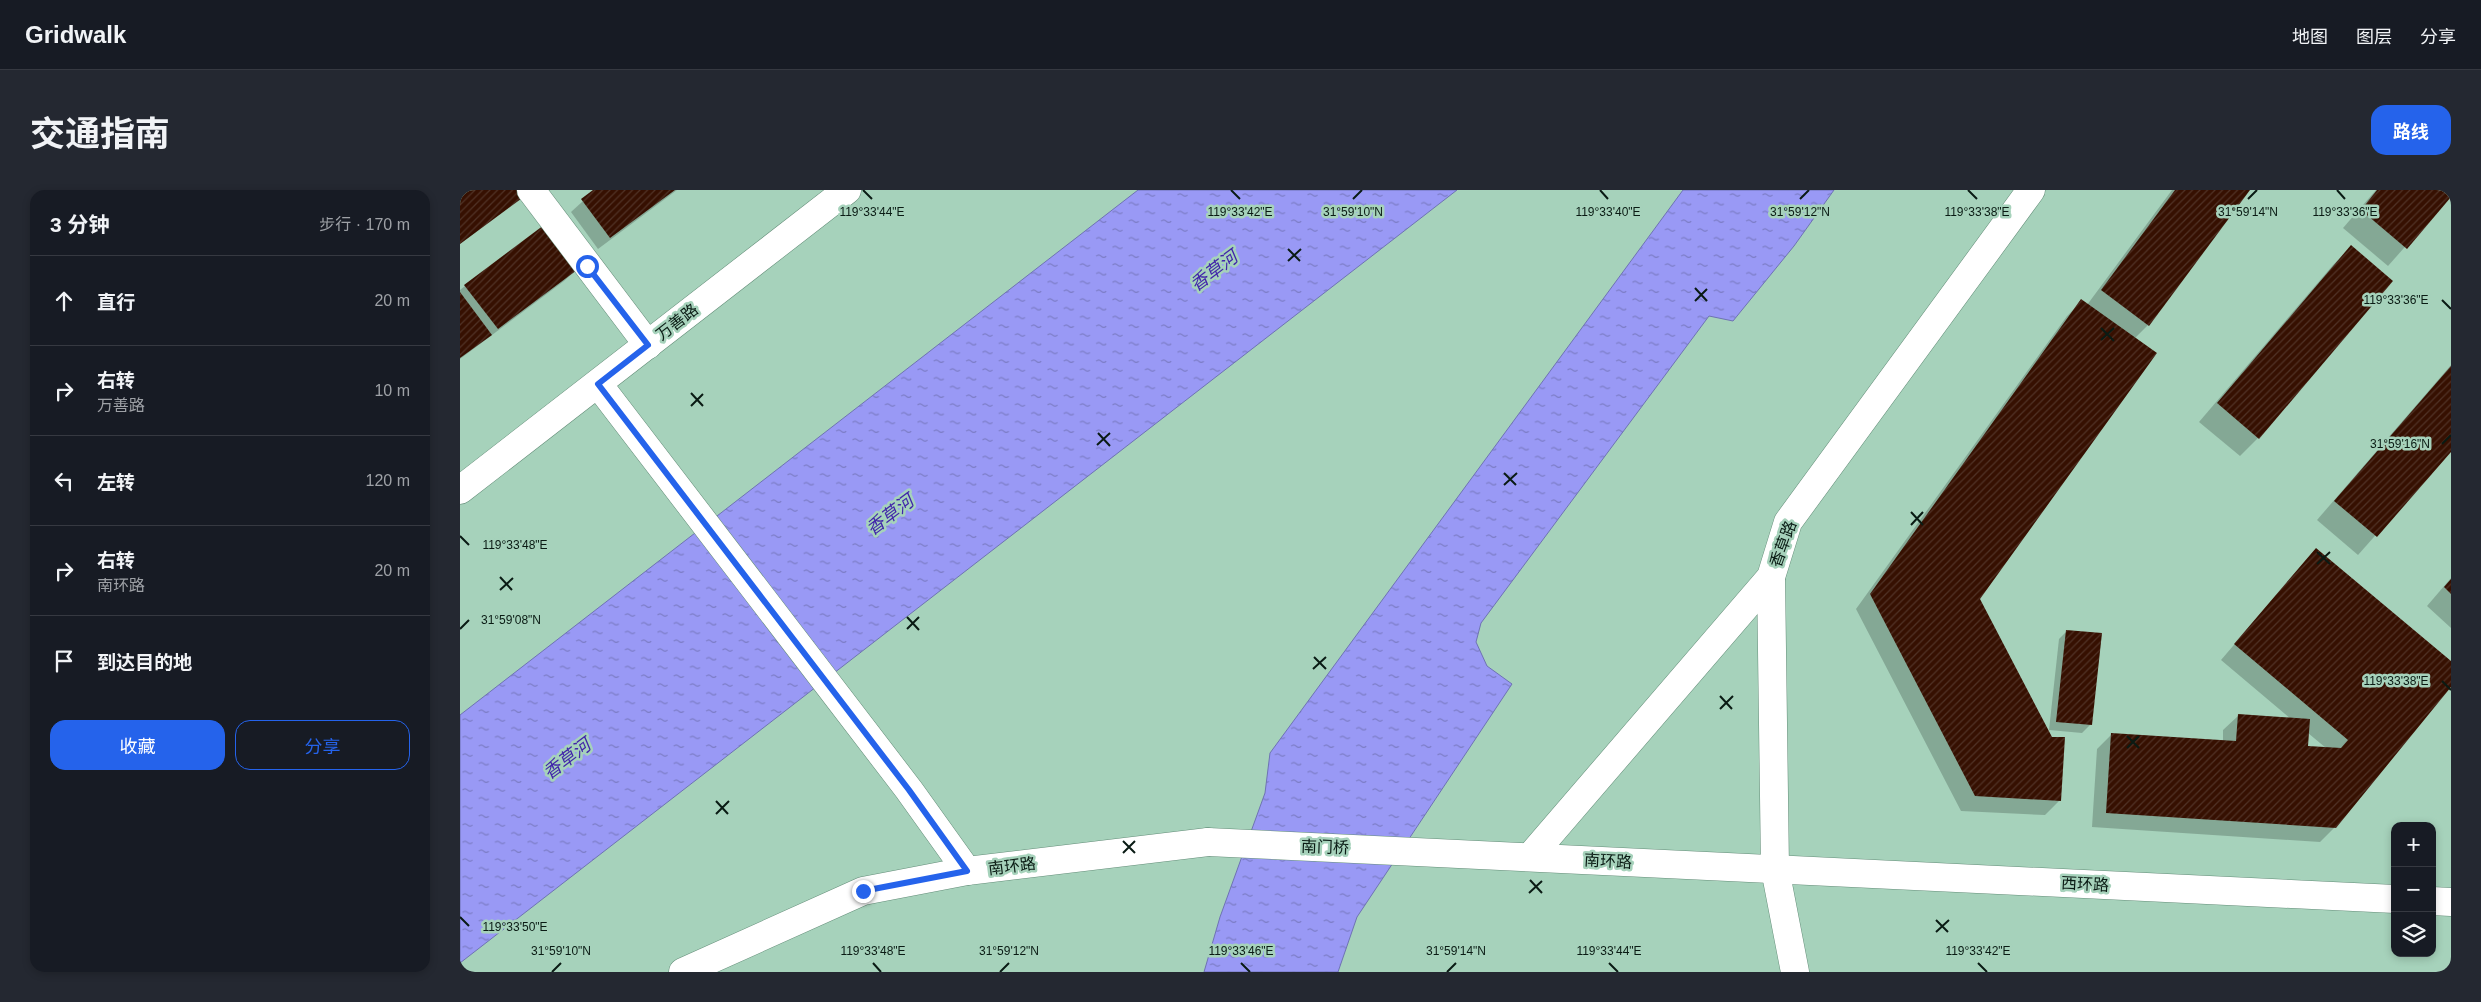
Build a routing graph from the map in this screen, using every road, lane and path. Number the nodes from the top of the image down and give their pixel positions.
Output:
1 (531, 190) edge
2 (847, 190) edge
3 (2031, 190) edge
4 (648, 345) junction
5 (598, 384) junction
6 (460, 490) edge
7 (1771, 577) junction
8 (1208, 842) joint
9 (1441, 852) joint
10 (1530, 857) junction
11 (1775, 869) junction
12 (967, 871) junction
13 (2391, 899) edge
14 (2436, 901) edge
15 (2451, 902) edge
16 (683, 972) edge
17 (1795, 972) edge

1 - 4 street
2 - 4 street, 万善路
3 - 7 street, 香草路
4 - 5 street, 万善路
5 - 6 street, 万善路
5 - 12 street
7 - 10 street, 香草路
7 - 11 street
8 - 9 street, 南门桥
8 - 12 street, 南环路
9 - 10 street, 南环路
10 - 11 street, 南环路
11 - 13 street, 西环路
11 - 17 street
12 - 16 street, 南环路
14 - 15 street

